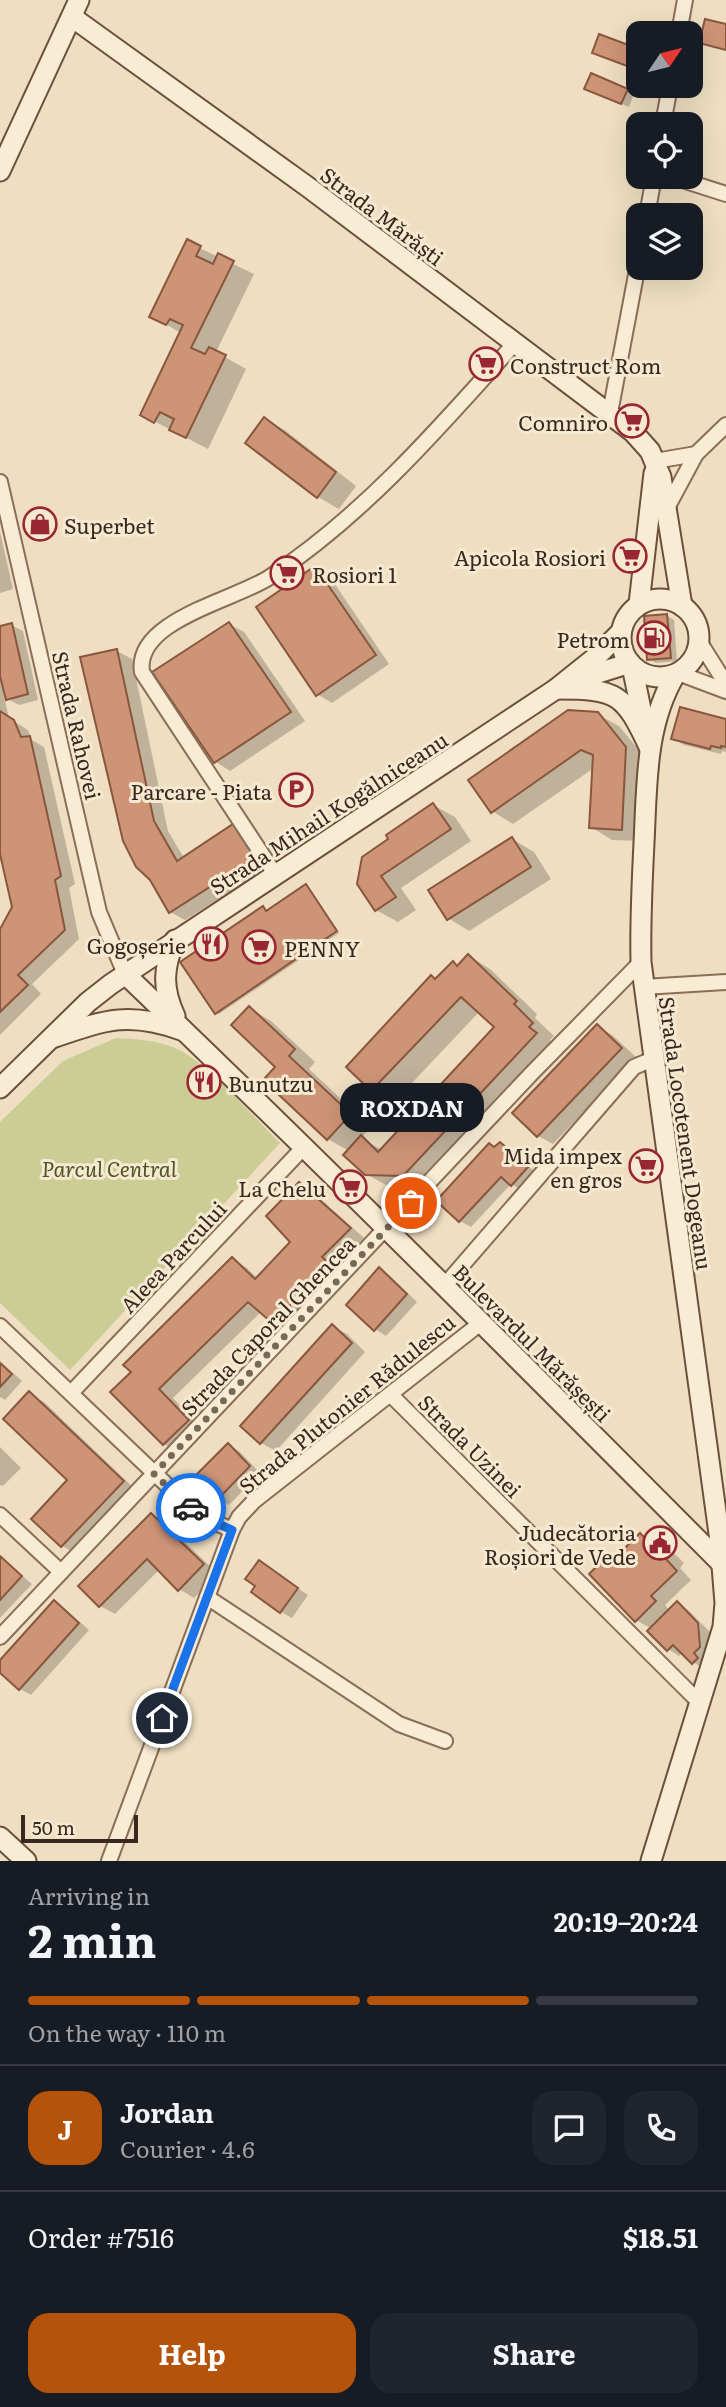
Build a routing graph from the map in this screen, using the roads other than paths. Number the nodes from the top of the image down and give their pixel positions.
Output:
1 (685, 0) edge
2 (76, 8) edge
3 (681, 21) edge
4 (0, 171) edge
5 (703, 187) edge
6 (726, 194) edge
7 (635, 280) edge
8 (515, 343) junction
9 (610, 413) junction
10 (726, 425) edge
11 (696, 454) junction
12 (655, 461) junction
13 (0, 482) edge
14 (667, 508) junction
15 (639, 604) junction
16 (682, 606) junction
17 (620, 633) junction
18 (699, 640) junction
19 (631, 665) junction
20 (676, 674) junction
21 (726, 684) edge
22 (556, 689) junction
23 (726, 691) edge
24 (650, 749) junction
25 (275, 874) junction
26 (175, 940) junction
27 (641, 962) junction
28 (125, 974) junction
29 (726, 982) edge
30 (643, 987) junction
31 (183, 1029) junction
32 (51, 1038) junction
33 (653, 1059) junction
34 (0, 1088) edge
35 (304, 1147) junction
36 (387, 1228) junction
37 (444, 1285) junction
38 (482, 1322) junction
39 (0, 1326) edge
40 (71, 1393) junction
41 (391, 1395) junction
42 (154, 1474) junction
43 (0, 1515) edge
44 (232, 1530) junction
45 (724, 1566) edge
46 (61, 1572) junction
47 (207, 1597) junction
48 (0, 1637) edge
49 (700, 1703) junction
50 (444, 1741) dead end
51 (0, 1837) edge
52 (26, 1861) edge
53 (109, 1861) edge
54 (651, 1861) edge

1 - 3 street
2 - 4 main road
2 - 8 main road, Strada Mărăști
5 - 6 street
7 - 9 street
8 - 9 main road, Strada Mărăști
8 - 25 street
9 - 12 main road, Strada Mărăști
10 - 11 street
11 - 12 street
11 - 14 street
12 - 14 main road, Strada Mărăști
12 - 15 main road
13 - 28 street, Strada Rahovei
14 - 16 main road, Strada Mărăști
15 - 16 main road
15 - 17 main road
16 - 18 main road
17 - 19 main road
17 - 22 main road, Strada Mihail Kogălniceanu
18 - 20 main road
18 - 21 street
19 - 20 main road
19 - 22 main road, Strada Mihail Kogălniceanu
19 - 24 main road, Strada Locotenent Dogeanu
20 - 23 street
20 - 24 main road, Strada Locotenent Dogeanu
22 - 24 main road
22 - 25 main road, Strada Mihail Kogălniceanu
24 - 27 main road, Strada Locotenent Dogeanu
25 - 26 main road, Strada Mihail Kogălniceanu
26 - 28 main road, Strada Mihail Kogălniceanu
26 - 31 main road
27 - 30 main road, Strada Locotenent Dogeanu
27 - 36 street, Strada Caporal Ghencea
28 - 31 main road, Bulevardul Mărășești
28 - 32 main road, Strada Mihail Kogălniceanu
29 - 30 street
30 - 33 main road, Strada Locotenent Dogeanu
31 - 32 main road
31 - 35 main road, Bulevardul Mărășești
32 - 34 main road, Strada Mihail Kogălniceanu
33 - 37 street
33 - 45 main road, Strada Locotenent Dogeanu
35 - 36 main road, Bulevardul Mărășești
35 - 40 street, Aleea Parcului
36 - 37 main road, Bulevardul Mărășești
36 - 42 street, Strada Caporal Ghencea
37 - 38 main road, Bulevardul Mărășești
38 - 41 street, Strada Plutonier Rădulescu
38 - 45 main road, Bulevardul Mărășești
39 - 40 street
40 - 42 street
41 - 44 street, Strada Plutonier Rădulescu
41 - 49 street, Strada Uzinei
42 - 44 street
42 - 46 street, Strada Caporal Ghencea
43 - 46 street
44 - 47 street, Strada Plutonier Rădulescu
45 - 49 main road, Strada Locotenent Dogeanu
46 - 48 street, Strada Caporal Ghencea
47 - 50 street
47 - 53 street, Strada Plutonier Rădulescu
49 - 54 main road, Strada Locotenent Dogeanu
51 - 52 main road

